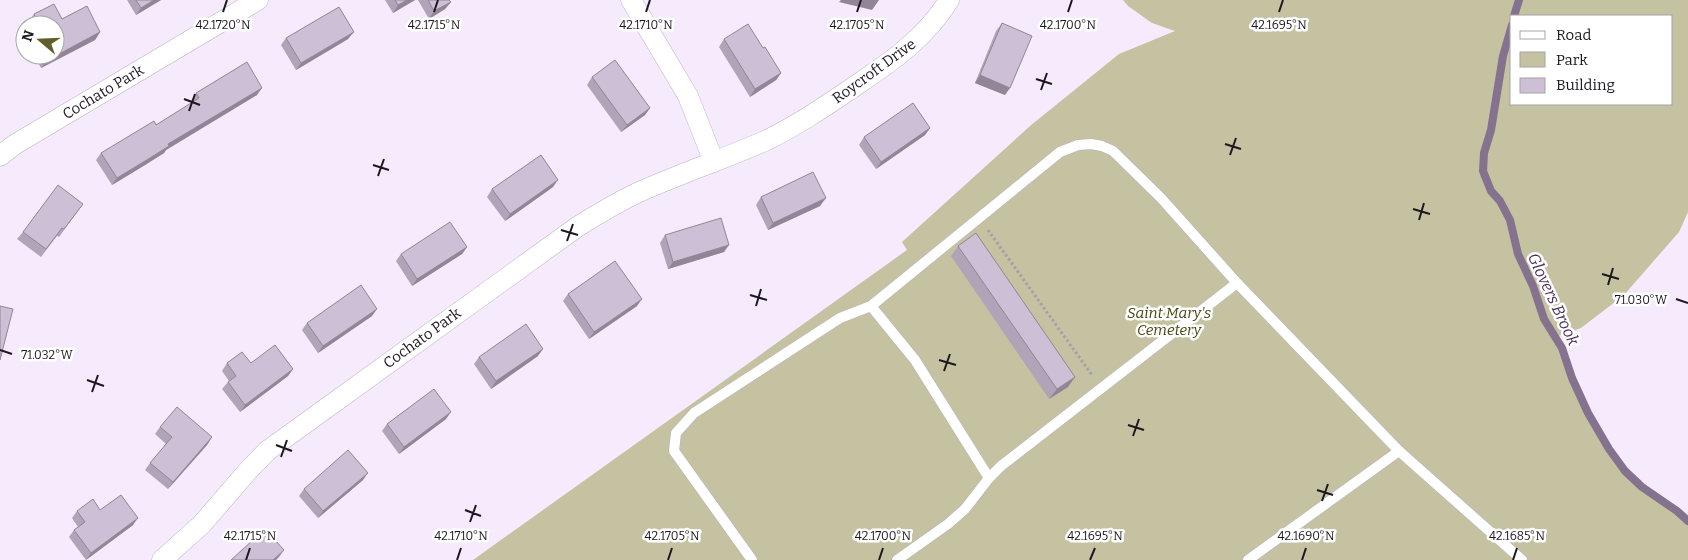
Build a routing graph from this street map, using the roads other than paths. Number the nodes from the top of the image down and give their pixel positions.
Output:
1 (258, 0) edge
2 (631, 0) edge
3 (949, 0) edge
4 (813, 114) joint
5 (0, 156) edge
6 (714, 162) junction
7 (1237, 283) junction
8 (871, 306) junction
9 (1399, 451) junction
10 (988, 478) junction
11 (162, 560) edge
12 (752, 560) edge
13 (897, 560) edge
14 (1248, 560) edge
15 (1522, 560) edge

1 - 5 street, Cochato Park
2 - 6 street
3 - 4 street, Roycroft Drive
4 - 6 street, Cochato Park
6 - 11 street, Cochato Park
7 - 8 lane
7 - 9 lane
7 - 10 lane
8 - 10 lane
8 - 12 lane
9 - 14 lane
9 - 15 lane
10 - 13 lane

